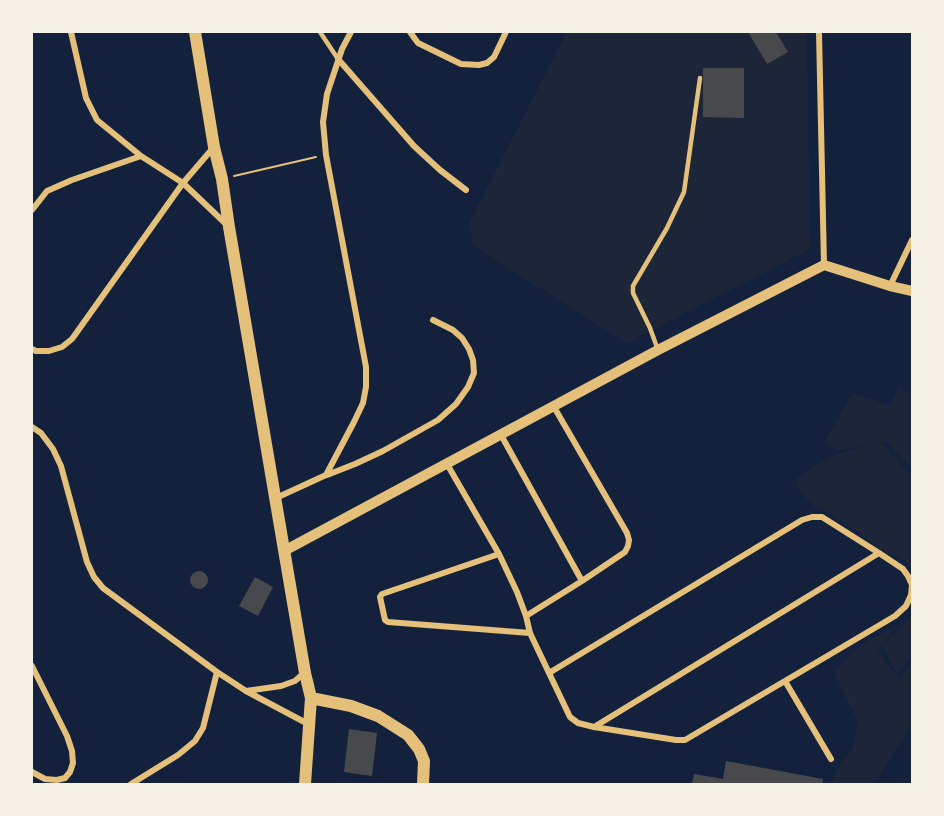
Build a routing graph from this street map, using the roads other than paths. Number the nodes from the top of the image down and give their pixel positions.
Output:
1 (71, 32) edge
2 (195, 32) edge
3 (320, 32) edge
4 (351, 32) edge
5 (410, 32) edge
6 (506, 32) edge
7 (819, 32) edge
8 (338, 59) junction
9 (700, 78) dead end
10 (214, 147) junction
11 (141, 156) junction
12 (183, 183) junction
13 (466, 190) dead end
14 (32, 210) edge
15 (229, 226) junction
16 (912, 240) edge
17 (824, 265) junction
18 (890, 286) junction
19 (912, 291) edge
20 (433, 320) dead end
21 (32, 349) edge
22 (658, 350) junction
23 (554, 407) junction
24 (32, 427) edge
25 (501, 435) junction
26 (447, 464) junction
27 (326, 475) junction
28 (275, 498) junction
29 (284, 551) junction
30 (879, 553) junction
31 (499, 554) junction
32 (582, 581) junction
33 (526, 615) junction
34 (530, 633) junction
35 (32, 666) edge
36 (217, 672) junction
37 (305, 673) junction
38 (549, 673) junction
39 (785, 681) junction
40 (246, 691) junction
41 (311, 698) junction
42 (310, 725) junction
43 (594, 727) junction
44 (831, 759) dead end
45 (32, 772) edge
46 (131, 784) edge
47 (305, 784) edge
48 (423, 784) edge

1 - 11 street
2 - 10 main road
3 - 8 lane
4 - 8 street
5 - 6 street
7 - 17 street
8 - 13 street
8 - 27 street
9 - 22 lane
10 - 12 street
10 - 15 main road
11 - 12 street
11 - 14 street
12 - 15 street
12 - 21 street
15 - 28 main road
16 - 18 street
17 - 18 street
17 - 22 street
18 - 19 street
20 - 27 street
22 - 23 street
23 - 25 street
23 - 32 street
24 - 36 street
25 - 26 street
25 - 32 street
26 - 29 street
26 - 31 street
27 - 28 street
28 - 29 main road
29 - 37 main road
30 - 38 street
30 - 39 street
30 - 43 street
31 - 33 street
31 - 34 street
32 - 33 street
33 - 34 street
34 - 38 street
35 - 45 street
36 - 40 street
36 - 46 street
37 - 40 street
37 - 41 main road
38 - 43 street
39 - 43 street
39 - 44 street
40 - 42 street
41 - 42 main road
41 - 48 main road
42 - 47 main road

